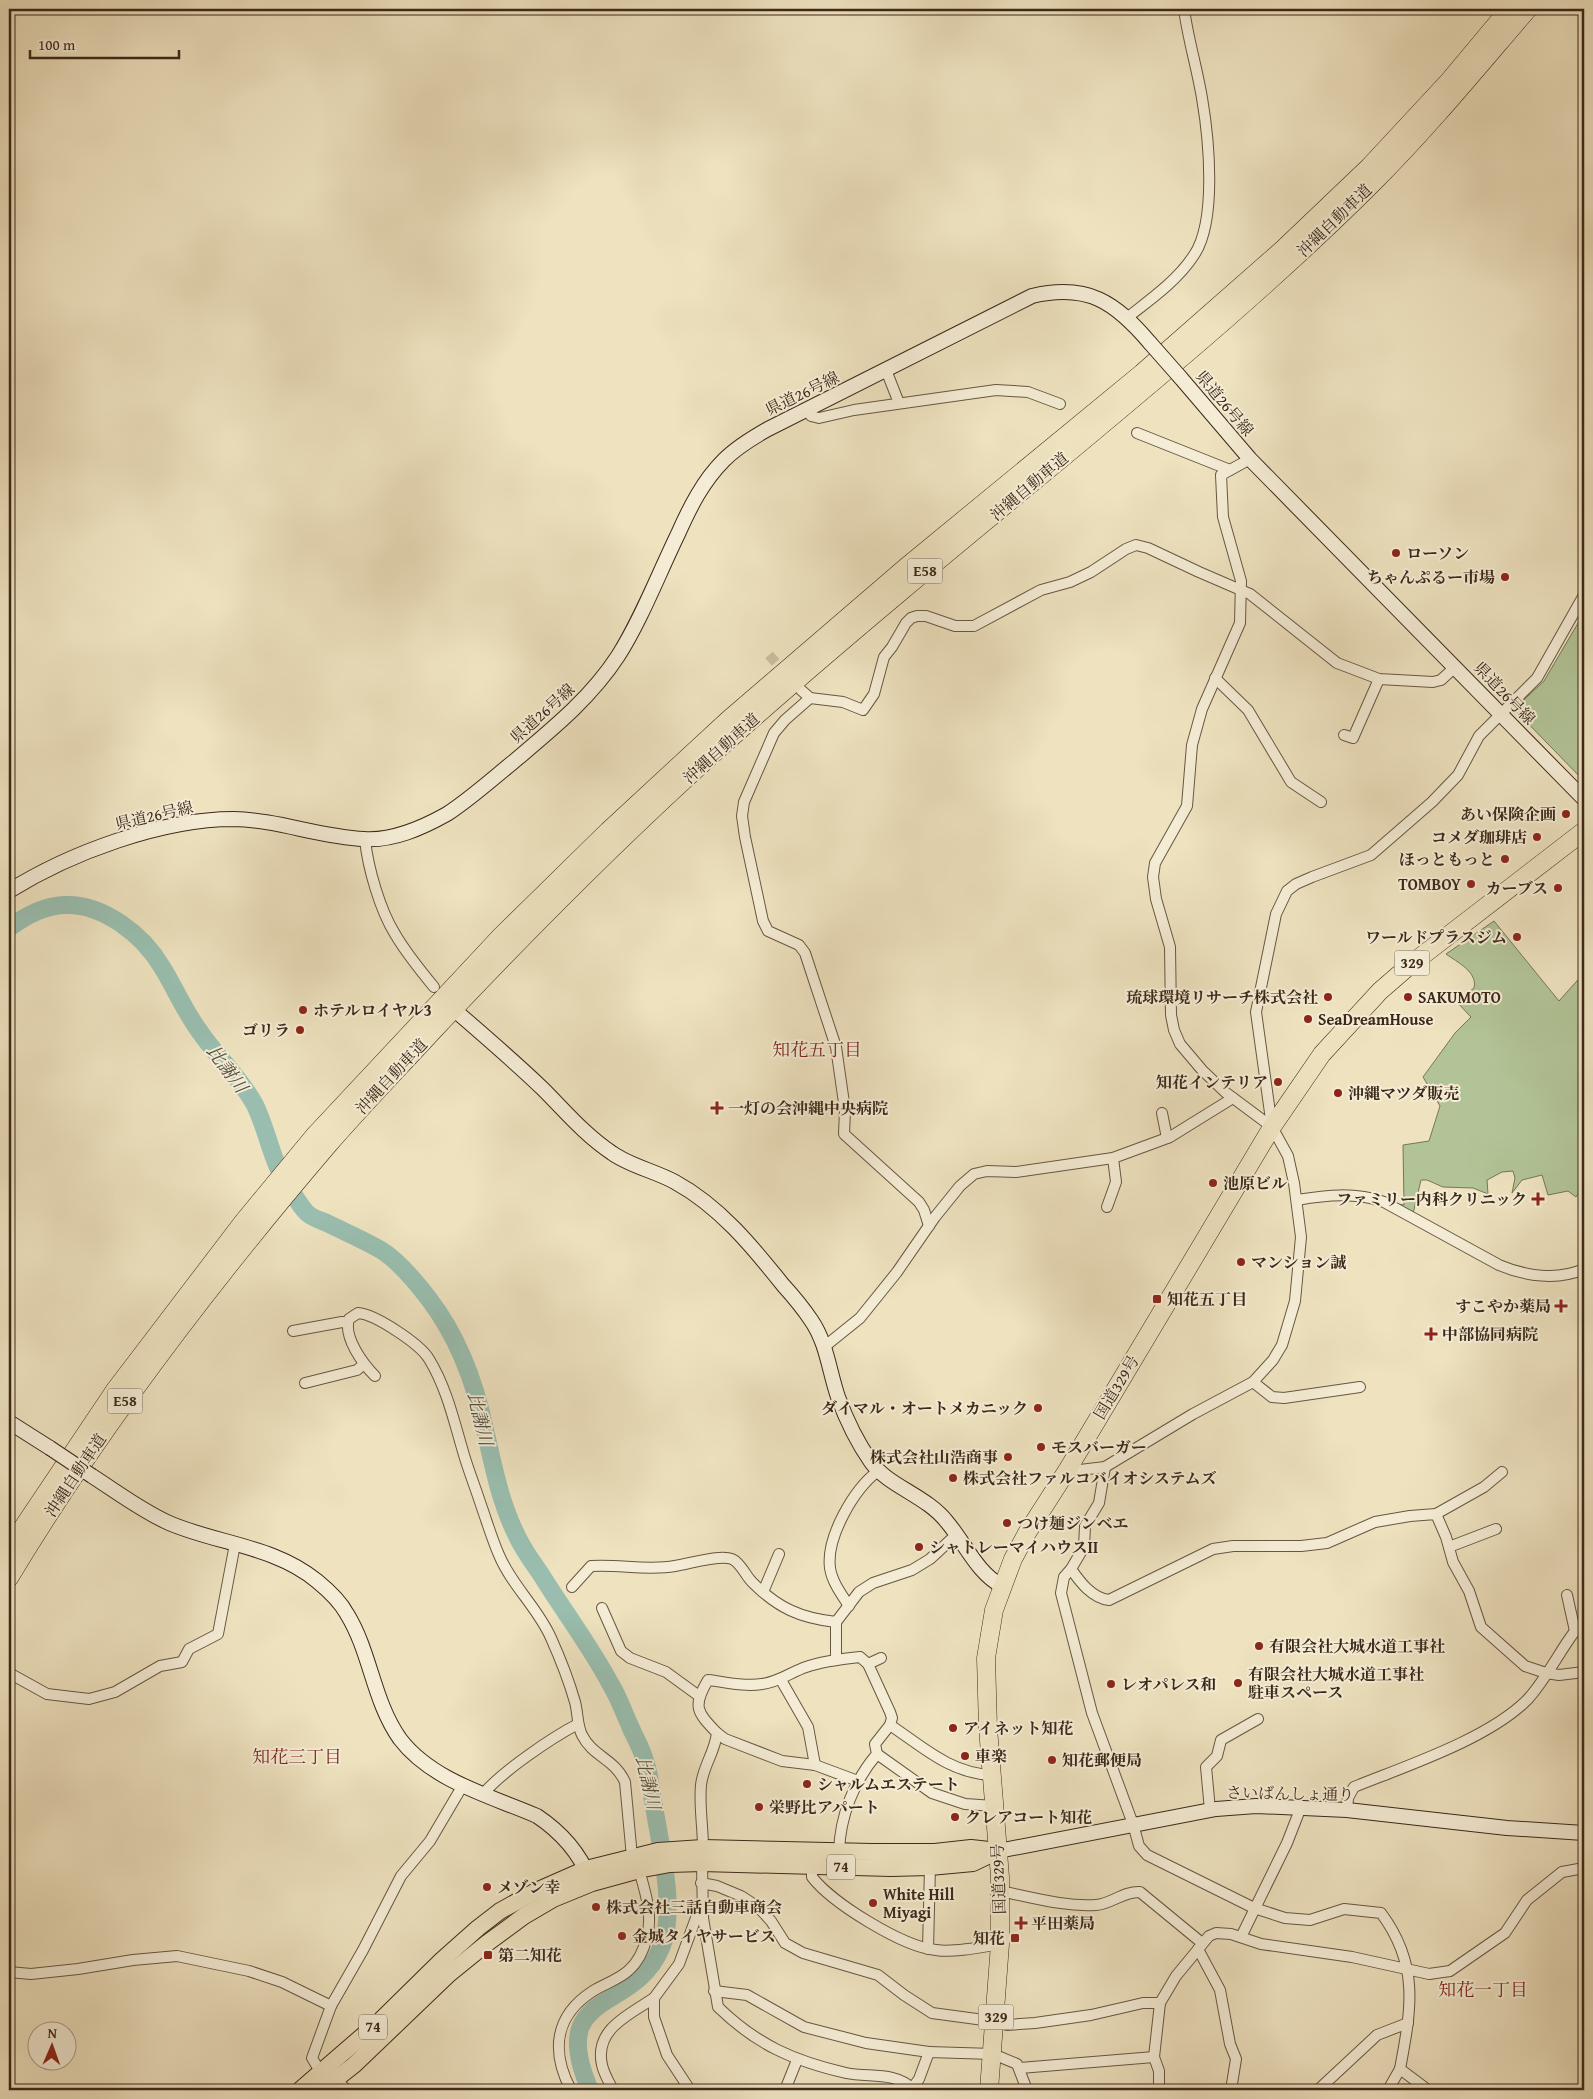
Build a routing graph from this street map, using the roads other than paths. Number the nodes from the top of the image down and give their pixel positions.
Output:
1 (1184, 9) edge
2 (1509, 9) edge
3 (1528, 9) edge
4 (1128, 318) junction
5 (886, 370) junction
6 (899, 403) junction
7 (1060, 404) dead end
8 (807, 410) junction
9 (1137, 433) dead end
10 (1250, 459) junction
11 (1230, 470) junction
12 (1241, 589) junction
13 (1584, 595) edge
14 (1455, 667) junction
15 (1215, 678) junction
16 (1379, 679) junction
17 (800, 690) dead end
18 (810, 698) junction
19 (1501, 714) junction
20 (1344, 736) dead end
21 (1584, 799) edge
22 (1320, 802) dead end
23 (1584, 831) edge
24 (365, 840) junction
25 (9, 891) edge
26 (434, 987) dead end
27 (458, 1013) dead end
28 (1233, 1098) junction
29 (1162, 1112) dead end
30 (1272, 1127) junction
31 (1167, 1138) junction
32 (322, 1139) junction
33 (1113, 1158) junction
34 (1297, 1200) junction
35 (1107, 1207) dead end
36 (929, 1226) junction
37 (250, 1228) junction
38 (1584, 1269) edge
39 (348, 1323) junction
40 (293, 1331) dead end
41 (824, 1347) junction
42 (364, 1364) junction
43 (375, 1376) dead end
44 (1253, 1382) junction
45 (305, 1383) dead end
46 (1360, 1387) dead end
47 (9, 1422) edge
48 (1105, 1466) junction
49 (1068, 1469) junction
50 (878, 1471) junction
51 (1502, 1472) dead end
52 (1436, 1514) junction
53 (1496, 1529) dead end
54 (957, 1534) junction
55 (235, 1544) junction
56 (1449, 1547) junction
57 (9, 1548) edge
58 (779, 1554) dead end
59 (1071, 1569) junction
60 (9, 1578) edge
61 (1002, 1586) junction
62 (572, 1587) dead end
63 (762, 1592) junction
64 (1567, 1595) dead end
65 (849, 1606) junction
66 (602, 1608) dead end
67 (836, 1622) junction
68 (1584, 1622) edge
69 (1575, 1631) junction
70 (881, 1658) dead end
71 (836, 1659) junction
72 (868, 1664) junction
73 (1584, 1672) edge
74 (9, 1673) edge
75 (1546, 1674) junction
76 (781, 1680) junction
77 (698, 1696) junction
78 (1258, 1719) dead end
79 (578, 1724) junction
80 (890, 1726) junction
81 (717, 1733) junction
82 (877, 1754) junction
83 (815, 1764) junction
84 (991, 1775) junction
85 (858, 1781) junction
86 (463, 1785) junction
87 (484, 1793) junction
88 (994, 1806) junction
89 (1302, 1807) junction
90 (1210, 1810) junction
91 (1347, 1810) junction
92 (1134, 1824) junction
93 (1584, 1834) edge
94 (998, 1851) junction
95 (839, 1852) junction
96 (702, 1855) junction
97 (638, 1863) junction
98 (812, 1866) junction
99 (930, 1867) junction
100 (1584, 1868) edge
101 (589, 1876) junction
102 (701, 1883) junction
103 (1000, 1891) junction
104 (702, 1902) junction
105 (1254, 1908) junction
106 (1241, 1937) junction
107 (1000, 1944) junction
108 (1200, 1946) junction
109 (928, 1949) junction
110 (1408, 1968) junction
111 (9, 1972) edge
112 (714, 1991) junction
113 (654, 1998) junction
114 (1160, 2003) junction
115 (331, 2006) junction
116 (995, 2022) junction
117 (1408, 2023) junction
118 (929, 2052) junction
119 (993, 2054) junction
120 (1154, 2057) junction
121 (797, 2060) junction
122 (1020, 2068) junction
123 (1400, 2070) junction
124 (334, 2081) edge
125 (300, 2090) edge
126 (322, 2090) edge
127 (571, 2090) edge
128 (613, 2090) edge
129 (690, 2090) edge
130 (785, 2090) edge
131 (912, 2090) edge
132 (989, 2090) edge
133 (1027, 2090) edge
134 (1157, 2090) edge
135 (1230, 2090) edge
136 (1318, 2090) edge
137 (1388, 2090) edge
138 (1428, 2090) edge

1 - 4 street
2 - 32 highway, 沖縄自動車道 / E58
3 - 32 highway, 沖縄自動車道 / E58
4 - 5 main road, 県道26号線
4 - 10 main road, 県道26号線, bridge
5 - 6 street
5 - 8 main road, 県道26号線
6 - 7 street
6 - 8 street
8 - 24 main road, 県道26号線
9 - 11 street
10 - 11 street
10 - 14 main road, 県道26号線
11 - 12 street
12 - 15 street
12 - 16 street
12 - 18 street
13 - 19 street
14 - 16 street
14 - 19 main road, 県道26号線
15 - 22 street
15 - 28 street
16 - 20 street
17 - 18 street
18 - 36 street
19 - 21 main road, 県道26号線
19 - 30 street
23 - 30 highway, 国道329号 / 329
24 - 25 main road, 県道26号線
24 - 26 street
27 - 41 main road
28 - 30 street
28 - 31 street
29 - 31 street
30 - 34 street
30 - 49 highway, 国道329号 / 329
31 - 33 street
32 - 37 highway, 沖縄自動車道 / E58
33 - 35 street
33 - 36 street
34 - 38 street
34 - 44 street
36 - 41 street
37 - 57 highway, 沖縄自動車道 / E58
37 - 60 highway, 沖縄自動車道 / E58
39 - 40 street
39 - 42 street
39 - 79 street
41 - 50 main road
42 - 43 street
42 - 45 street
44 - 46 street
44 - 48 street
47 - 55 main road, bridge
48 - 49 street
48 - 59 street
49 - 61 highway, 国道329号 / 329
50 - 54 main road
50 - 65 street
51 - 52 street
52 - 56 street
52 - 59 street
53 - 56 street
54 - 61 main road
54 - 65 street
55 - 74 street
55 - 86 main road
56 - 75 street
58 - 63 street
59 - 92 street
61 - 84 highway, 国道329号 / 329
62 - 63 street
63 - 67 street
64 - 69 street
65 - 67 street
66 - 77 street
67 - 71 street
68 - 69 street
69 - 75 street
70 - 72 street
71 - 72 street
71 - 76 street
72 - 80 street
73 - 75 street
75 - 91 street
76 - 77 street
76 - 83 street
77 - 81 street
78 - 90 street
79 - 87 street
79 - 97 street
80 - 82 street
80 - 84 street
81 - 83 street
81 - 96 street
82 - 85 street
82 - 88 street
83 - 85 street
84 - 88 highway, 国道329号 / 329
85 - 95 street
86 - 87 main road
86 - 115 street
87 - 101 main road
88 - 94 highway, 国道329号 / 329
89 - 90 main road, さいばんしょ通り
89 - 91 main road, さいばんしょ通り
89 - 105 street
90 - 92 main road, さいばんしょ通り
91 - 93 main road, さいばんしょ通り
92 - 94 main road, さいばんしょ通り
92 - 105 street
94 - 95 main road, 74
94 - 99 main road, 74
94 - 103 highway, 国道329号 / 329
95 - 96 main road, 74
96 - 97 main road, 74
96 - 98 main road, 74
96 - 102 street
97 - 101 main road, 74
97 - 127 street
98 - 99 main road, 74
98 - 109 street
99 - 109 street
100 - 110 street
101 - 124 main road, 74
102 - 104 street
102 - 116 street
103 - 107 highway, 国道329号 / 329
103 - 108 street
104 - 112 street
104 - 113 street
105 - 106 street
105 - 110 street
106 - 108 street
106 - 110 street
107 - 109 street
107 - 116 highway, 国道329号 / 329
108 - 114 street
108 - 135 street
110 - 117 street
111 - 115 street
112 - 118 street
112 - 121 street
113 - 128 street
113 - 129 street
114 - 116 street
114 - 120 street
115 - 124 street
116 - 119 highway, 国道329号 / 329
117 - 123 street
117 - 136 street
118 - 119 street
118 - 131 street
119 - 122 street
119 - 132 highway, 国道329号 / 329
120 - 122 street
120 - 134 street
121 - 130 street
121 - 131 street
122 - 133 street
123 - 137 street
123 - 138 street
124 - 125 main road, 74
124 - 126 main road, 74

